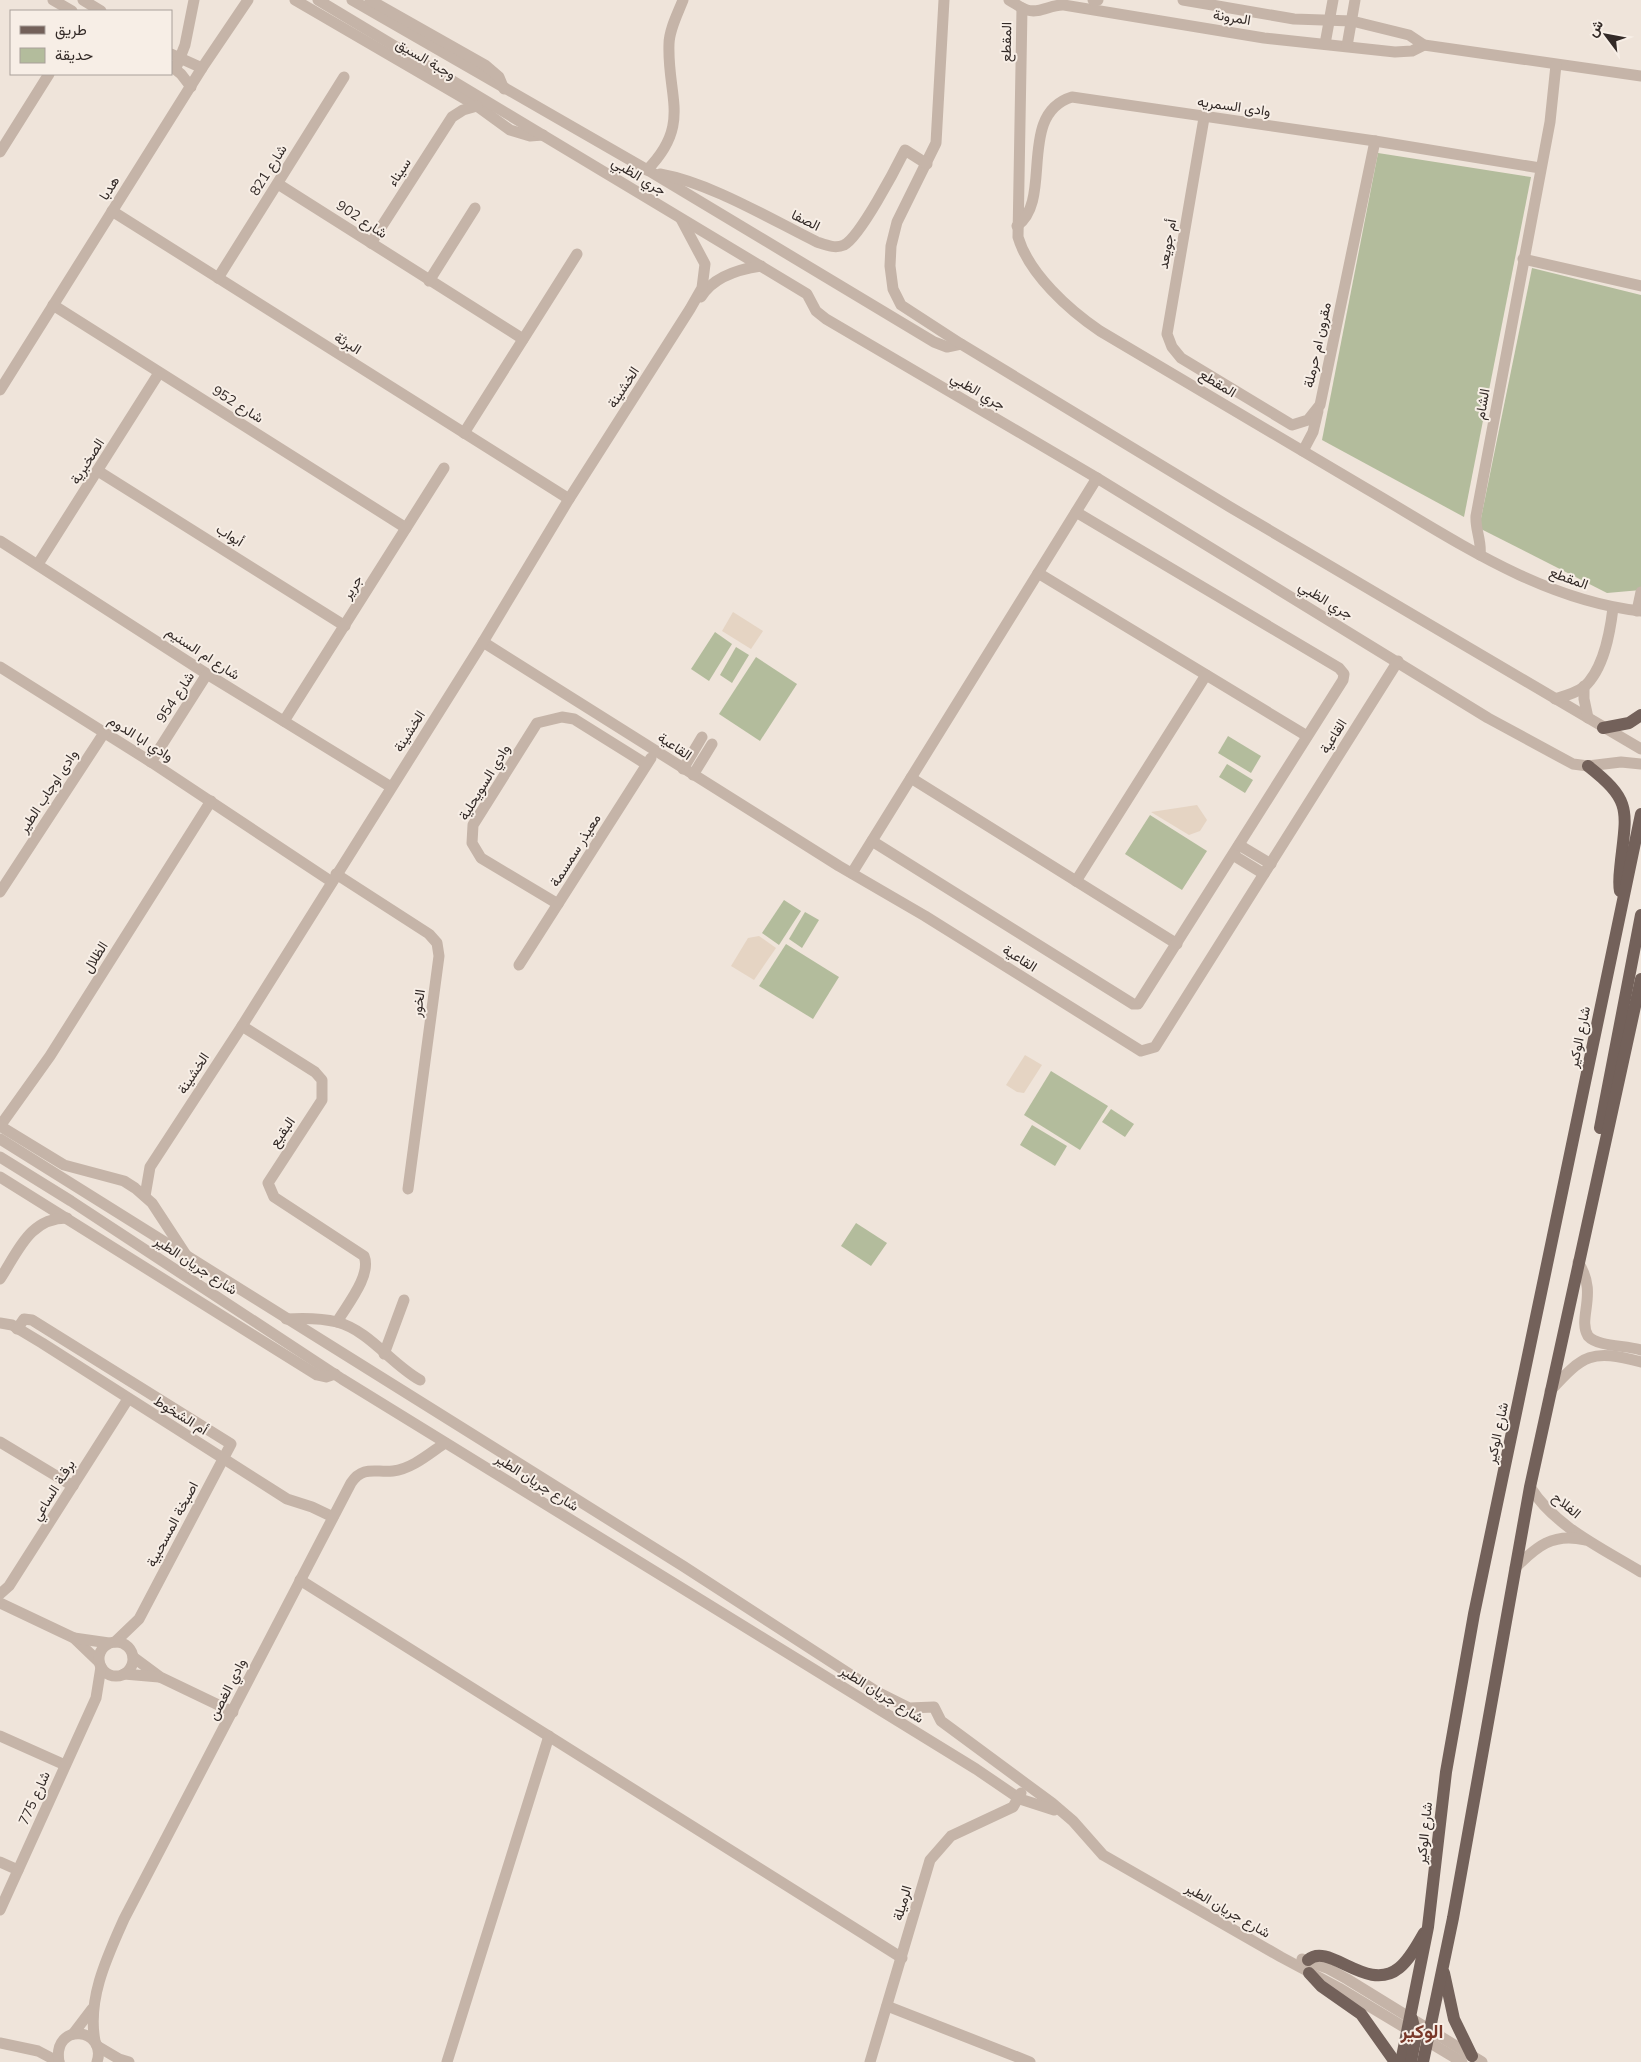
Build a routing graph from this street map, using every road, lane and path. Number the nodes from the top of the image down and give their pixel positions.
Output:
1 (53, 0) edge
2 (83, 0) edge
3 (194, 0) edge
4 (295, 0) edge
5 (318, 0) edge
6 (352, 0) edge
7 (370, 0) edge
8 (683, 0) edge
9 (944, 0) edge
10 (1009, 0) edge
11 (1093, 0) edge
12 (1098, 0) edge
13 (1183, 0) edge
14 (1333, 0) edge
15 (1355, 0) edge
16 (247, 1) edge
17 (73, 7) edge
18 (1022, 8) junction
19 (99, 10) edge
20 (1329, 20) junction
21 (1352, 21) junction
22 (377, 34) junction
23 (352, 35) junction
24 (1325, 44) junction
25 (1424, 45) junction
26 (1347, 46) junction
27 (174, 62) edge
28 (1556, 65) junction
29 (202, 68) junction
30 (48, 75) edge
31 (1641, 76) edge
32 (344, 77) dead end
33 (190, 87) junction
34 (504, 89) junction
35 (451, 91) junction
36 (477, 106) junction
37 (452, 117) junction
38 (1204, 118) junction
39 (543, 135) junction
40 (1375, 141) junction
41 (1, 148) edge
42 (928, 164) junction
43 (1540, 168) junction
44 (649, 171) junction
45 (278, 184) junction
46 (475, 208) dead end
47 (112, 211) junction
48 (680, 217) junction
49 (1016, 226) junction
50 (371, 243) junction
51 (576, 254) dead end
52 (1523, 259) junction
53 (761, 266) junction
54 (218, 278) junction
55 (429, 281) junction
56 (1641, 286) edge
57 (704, 289) junction
58 (53, 305) junction
59 (523, 339) junction
60 (961, 344) junction
61 (1192, 365) joint
62 (159, 373) junction
63 (0, 390) edge
64 (1318, 409) junction
65 (464, 433) junction
66 (1304, 451) junction
67 (444, 468) dead end
68 (98, 471) junction
69 (1097, 478) junction
70 (569, 499) junction
71 (1076, 512) junction
72 (406, 528) junction
73 (0, 541) edge
74 (1480, 554) junction
75 (38, 564) junction
76 (1038, 573) junction
77 (1641, 592) edge
78 (1613, 608) junction
79 (1639, 611) edge
80 (345, 626) junction
81 (483, 642) junction
82 (1398, 661) junction
83 (0, 668) edge
84 (207, 674) junction
85 (1206, 675) junction
86 (1584, 686) junction
87 (1555, 699) junction
88 (1641, 715) edge
89 (1588, 718) junction
90 (284, 721) junction
91 (1603, 728) junction
92 (104, 733) junction
93 (1307, 736) junction
94 (702, 737) dead end
95 (712, 744) dead end
96 (1641, 749) edge
97 (656, 750) junction
98 (151, 762) junction
99 (646, 764) junction
100 (1641, 764) edge
101 (1588, 766) junction
102 (683, 769) junction
103 (693, 775) junction
104 (911, 778) junction
105 (391, 787) junction
106 (211, 801) junction
107 (1641, 814) edge
108 (265, 836) joint
109 (872, 841) junction
110 (1236, 850) junction
111 (1271, 864) junction
112 (852, 873) junction
113 (1264, 874) junction
114 (334, 878) junction
115 (1076, 881) junction
116 (0, 892) edge
117 (1624, 897) junction
118 (558, 904) junction
119 (1641, 915) edge
120 (1176, 944) junction
121 (519, 965) dead end
122 (1641, 980) edge
123 (242, 1026) junction
124 (0, 1126) edge
125 (0, 1139) edge
126 (1601, 1156) junction
127 (0, 1157) edge
128 (150, 1168) junction
129 (0, 1177) edge
130 (124, 1181) junction
131 (408, 1188) dead end
132 (145, 1196) junction
133 (40, 1202) junction
134 (67, 1218) junction
135 (40, 1223) junction
136 (189, 1258) junction
137 (1578, 1262) junction
138 (0, 1279) edge
139 (404, 1300) dead end
140 (236, 1309) junction
141 (286, 1319) junction
142 (229, 1320) junction
143 (337, 1322) junction
144 (0, 1323) edge
145 (17, 1329) junction
146 (49, 1330) junction
147 (42, 1343) junction
148 (1641, 1350) edge
149 (384, 1354) junction
150 (1641, 1362) edge
151 (106, 1367) junction
152 (335, 1374) junction
153 (98, 1380) junction
154 (420, 1380) dead end
155 (1550, 1391) junction
156 (128, 1399) junction
157 (0, 1442) edge
158 (445, 1443) junction
159 (231, 1444) joint
160 (223, 1459) junction
161 (73, 1486) junction
162 (1530, 1486) junction
163 (333, 1517) junction
164 (1591, 1541) junction
165 (1515, 1568) junction
166 (1641, 1572) edge
167 (300, 1580) junction
168 (0, 1594) edge
169 (0, 1603) edge
170 (139, 1619) junction
171 (74, 1638) junction
172 (112, 1642) junction
173 (132, 1654) junction
174 (100, 1664) junction
175 (122, 1675) junction
176 (160, 1677) junction
177 (96, 1698) junction
178 (922, 1707) junction
179 (233, 1712) junction
180 (911, 1729) junction
181 (0, 1736) edge
182 (549, 1736) junction
183 (65, 1765) junction
184 (1021, 1782) junction
185 (1020, 1798) junction
186 (1067, 1816) junction
187 (0, 1862) edge
188 (18, 1870) junction
189 (0, 1910) edge
190 (1428, 1927) junction
191 (902, 1958) junction
192 (1309, 1967) junction
193 (1442, 1968) junction
194 (887, 2006) junction
195 (92, 2009) junction
196 (1418, 2031) junction
197 (73, 2034) junction
198 (62, 2041) junction
199 (0, 2043) edge
200 (96, 2044) junction
201 (30, 2049) junction
202 (1472, 2060) edge
203 (119, 2061) edge
204 (451, 2061) edge
205 (59, 2062) edge
206 (97, 2062) edge
207 (870, 2062) edge
208 (1030, 2062) edge
209 (1394, 2062) edge
210 (1402, 2062) edge
211 (1411, 2062) edge
212 (1423, 2062) edge

1 - 17 street
2 - 19 street
3 - 27 street
4 - 23 street, وجبة السيق
5 - 22 street, جري الظبي
6 - 34 street, جري الظبي
7 - 34 street
8 - 44 street
9 - 42 street
10 - 18 street
11 - 12 street
13 - 20 street, المرونة
14 - 20 street
15 - 21 street
16 - 29 street, هدبا
18 - 24 street, المرونة
18 - 49 street, المقطع
20 - 21 street, المرونة
20 - 24 street
21 - 25 street, المرونة
21 - 26 street
22 - 23 street
22 - 39 street, جري الظبي
23 - 35 street, وجبة السيق
24 - 26 street, المرونة
25 - 26 street, المرونة
25 - 28 street, المرونة
27 - 29 street
27 - 33 street
28 - 31 street, المرونة
28 - 43 street, الشام
29 - 33 street, هدبا
30 - 41 street
32 - 45 street, شارع 821
33 - 47 street, هدبا
34 - 44 street, جري الظبي
35 - 36 street, وجبة السيق
35 - 37 street
36 - 37 street
36 - 39 street, وجبة السيق
37 - 50 street, سيناء
38 - 40 street, وادى السمريه
38 - 49 street, وادى السمريه
38 - 61 street, أم جويعد
39 - 48 street, جري الظبي
40 - 43 street, وادى السمريه
40 - 64 street, مقرون ام حرملة
42 - 44 street, الصفا
42 - 60 street, جري الظبي
43 - 52 street, الشام
44 - 60 street, جري الظبي
45 - 50 street, شارع 902
45 - 54 street, شارع 821
46 - 55 street
47 - 54 street, البرثة
47 - 58 street, هدبا
48 - 53 street, جري الظبي
48 - 57 street
49 - 66 street, المقطع
50 - 55 street, شارع 902
51 - 59 street
52 - 56 street
52 - 74 street, الشام
53 - 57 street
53 - 69 street, جري الظبي
54 - 65 street, البرثة
55 - 59 street, شارع 902
57 - 70 street, الخشينة
58 - 62 street, شارع 952
58 - 63 street, هدبا
59 - 65 street
60 - 87 street, جري الظبي
61 - 64 street, مقرون ام حرملة
62 - 68 street, الصخبرية
62 - 72 street, شارع 952
64 - 66 street
65 - 70 street, البرثة
66 - 74 street, المقطع
67 - 72 street, جرير
68 - 75 street, الصخبرية
68 - 80 street, أبواب
69 - 71 street
69 - 82 street, جري الظبي
70 - 81 street, الخشينة
71 - 76 street
71 - 93 street
72 - 80 street, جرير
73 - 75 street, شارع ام السنيم
74 - 78 street, المقطع
75 - 84 street, شارع ام السنيم
76 - 85 street
76 - 104 street
77 - 79 street
78 - 79 street, المقطع
78 - 86 street
80 - 90 street, جرير
81 - 97 street, القاعية
81 - 105 street, الخشينة
82 - 101 street, جري الظبي
82 - 111 street, القاعية
83 - 92 street, وادي ابا الدوم
84 - 90 street, شارع ام السنيم
84 - 98 street, شارع 954
85 - 93 street
85 - 115 street
86 - 87 street
86 - 89 street
87 - 89 street, جري الظبي
88 - 91 main road
89 - 91 street, جري الظبي
90 - 105 street, شارع ام السنيم
91 - 96 street, جري الظبي
92 - 98 street, وادي ابا الدوم
92 - 116 street, وادى اوجاب الطير
93 - 110 street
94 - 102 street
95 - 103 street
97 - 99 street, معيذر سمسمة
97 - 102 street, القاعية
98 - 106 street, وادي ابا الدوم
99 - 118 street, معيذر سمسمة
99 - 118 street, وادي السويحلية
100 - 101 street, جري الظبي
101 - 117 main road
102 - 103 street, القاعية
103 - 112 street, القاعية
104 - 109 street
104 - 115 street
105 - 114 street, الخشينة
106 - 108 street, وادي ابا الدوم
106 - 124 street, الظلال
107 - 117 main road, شارع الوكير
108 - 114 street, الخور
109 - 112 street
109 - 120 street
110 - 111 street
110 - 113 street
110 - 120 street
111 - 113 street, القاعية
112 - 113 street, القاعية
114 - 123 street, الخشينة
114 - 131 street, الخور
115 - 120 street
117 - 190 main road, شارع الوكير
118 - 121 street, معيذر سمسمة
119 - 126 main road
122 - 126 main road, شارع الوكير
123 - 128 street, الخشينة
123 - 143 street, البقيع
124 - 130 street, شارع جريان الطير
125 - 136 street, شارع جريان الطير
126 - 137 main road, شارع الوكير
127 - 140 street, شارع جريان الطير
128 - 130 street, الخشينة
128 - 132 street, الخشينة
129 - 133 street
130 - 132 street, شارع جريان الطير
132 - 136 street, شارع جريان الطير
133 - 134 street
133 - 135 street
134 - 135 street
134 - 142 street
135 - 138 street
136 - 141 street, شارع جريان الطير
137 - 148 street
137 - 155 main road, شارع الوكير
139 - 149 street
140 - 142 street
140 - 152 street, شارع جريان الطير
141 - 143 street
141 - 178 street, شارع جريان الطير
142 - 152 street
143 - 149 street
144 - 145 street, أم الشخوط
145 - 146 street, أم الشخوط
145 - 147 street, أم الشخوط
146 - 147 street
146 - 151 street, أم الشخوط
147 - 153 street, أم الشخوط
149 - 154 street
150 - 155 street
151 - 153 street
151 - 159 street, أم الشخوط
152 - 158 street, شارع جريان الطير
153 - 156 street, أم الشخوط
155 - 162 main road, شارع الوكير
156 - 160 street, أم الشخوط
156 - 161 street, برقـة الساعي
157 - 161 street
158 - 163 street, وادي الغصن
158 - 180 street, شارع جريان الطير
159 - 160 street, اصبخة المسحبية
160 - 163 street, أم الشخوط
160 - 170 street, اصبخة المسحبية
161 - 168 street, برقـة الساعي
162 - 164 street, الفلاح
162 - 165 main road, شارع الوكير
163 - 167 street, وادي الغصن
164 - 165 street, الفلاح
164 - 166 street, الفلاح
165 - 193 main road, شارع الوكير
167 - 179 street, وادي الغصن
167 - 182 street
169 - 171 street
170 - 172 street, اصبخة المسحبية
170 - 173 street, اصبخة المسحبية
171 - 172 street
171 - 174 street
172 - 173 street
172 - 174 street
173 - 175 street
173 - 176 street
174 - 175 street
174 - 177 street, شارع 775
175 - 176 street
175 - 177 street, شارع 775
176 - 179 street
177 - 183 street, شارع 775
178 - 180 street
178 - 184 street, شارع جريان الطير
179 - 195 street, وادي الغصن
180 - 185 street, شارع جريان الطير
181 - 183 street
182 - 191 street
182 - 204 street
183 - 188 street, شارع 775
184 - 185 street
184 - 186 street, شارع جريان الطير
185 - 186 street, شارع جريان الطير
185 - 191 street, الرميلة
186 - 192 street, شارع جريان الطير
187 - 188 street
188 - 189 street, شارع 775
190 - 192 main road
190 - 196 main road, شارع الوكير
191 - 194 street, الرميلة
192 - 196 street, شارع جريان الطير
192 - 209 main road
193 - 196 main road, شارع الوكير
193 - 202 main road
194 - 207 street, الرميلة
194 - 208 street
195 - 197 street
195 - 200 street
196 - 202 street, شارع جريان الطير
196 - 210 main road, شارع الوكير
196 - 211 main road
196 - 212 main road, شارع الوكير
197 - 198 street
197 - 200 street
198 - 201 street
198 - 205 street
199 - 201 street
200 - 203 street
200 - 206 street
201 - 205 street

